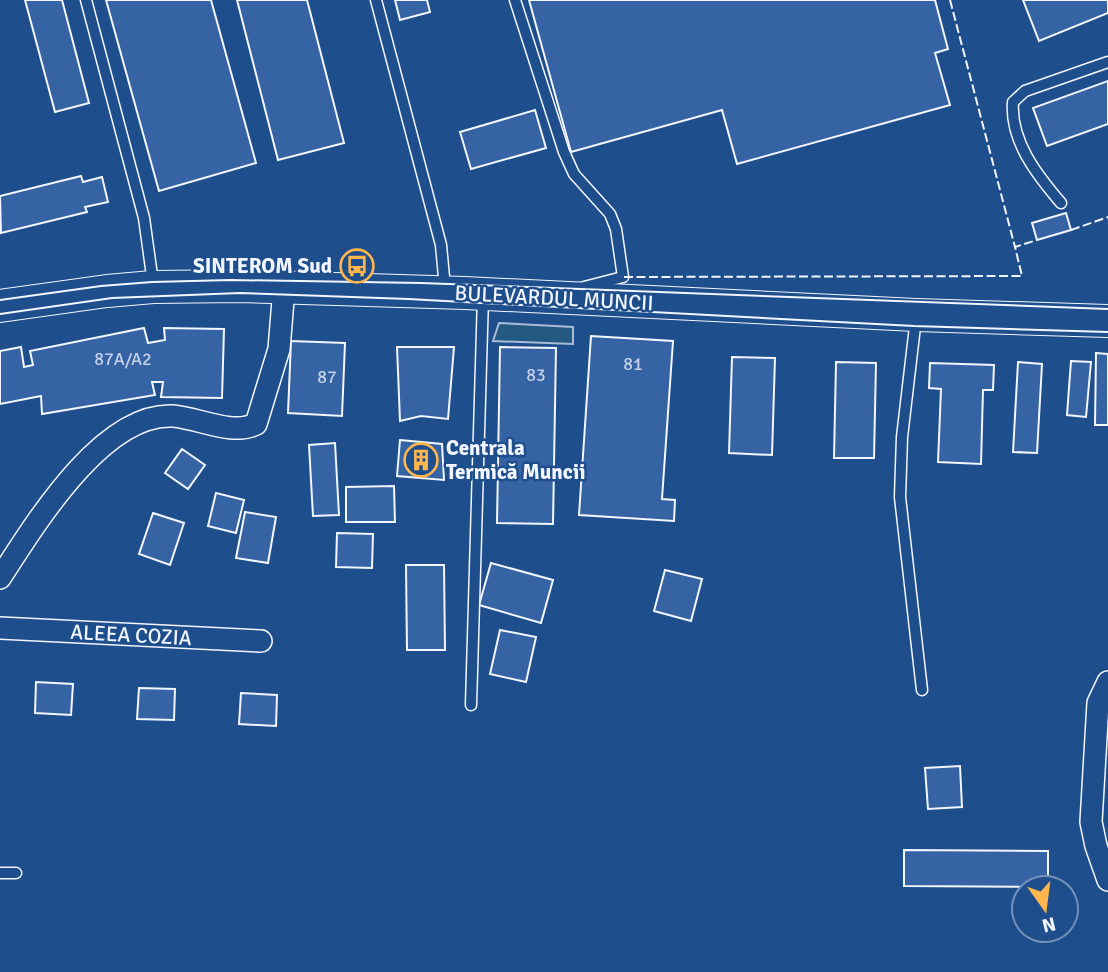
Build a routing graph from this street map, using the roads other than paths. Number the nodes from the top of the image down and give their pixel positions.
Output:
1 (86, 0) edge
2 (376, 0) edge
3 (515, 0) edge
4 (1108, 62) edge
5 (1060, 203) dead end
6 (153, 287) junction
7 (284, 288) junction
8 (483, 293) junction
9 (444, 297) junction
10 (574, 299) junction
11 (0, 306) edge
12 (916, 315) junction
13 (1108, 321) edge
14 (0, 578) edge
15 (0, 628) edge
16 (261, 641) dead end
17 (1108, 682) edge
18 (922, 690) dead end
19 (471, 705) dead end
20 (0, 873) edge
21 (16, 873) dead end
22 (1108, 880) edge

1 - 6 lane
2 - 9 lane
3 - 10 lane
4 - 5 lane
6 - 7 main road, BULEVARDUL MUNCII
6 - 11 main road, BULEVARDUL MUNCII
7 - 9 main road, BULEVARDUL MUNCII
7 - 14 street
8 - 9 main road, BULEVARDUL MUNCII
8 - 10 main road, BULEVARDUL MUNCII
8 - 19 lane
10 - 12 main road, BULEVARDUL MUNCII
12 - 13 main road, BULEVARDUL MUNCII
12 - 18 lane
15 - 16 street, ALEEA COZIA
17 - 22 street
20 - 21 lane

